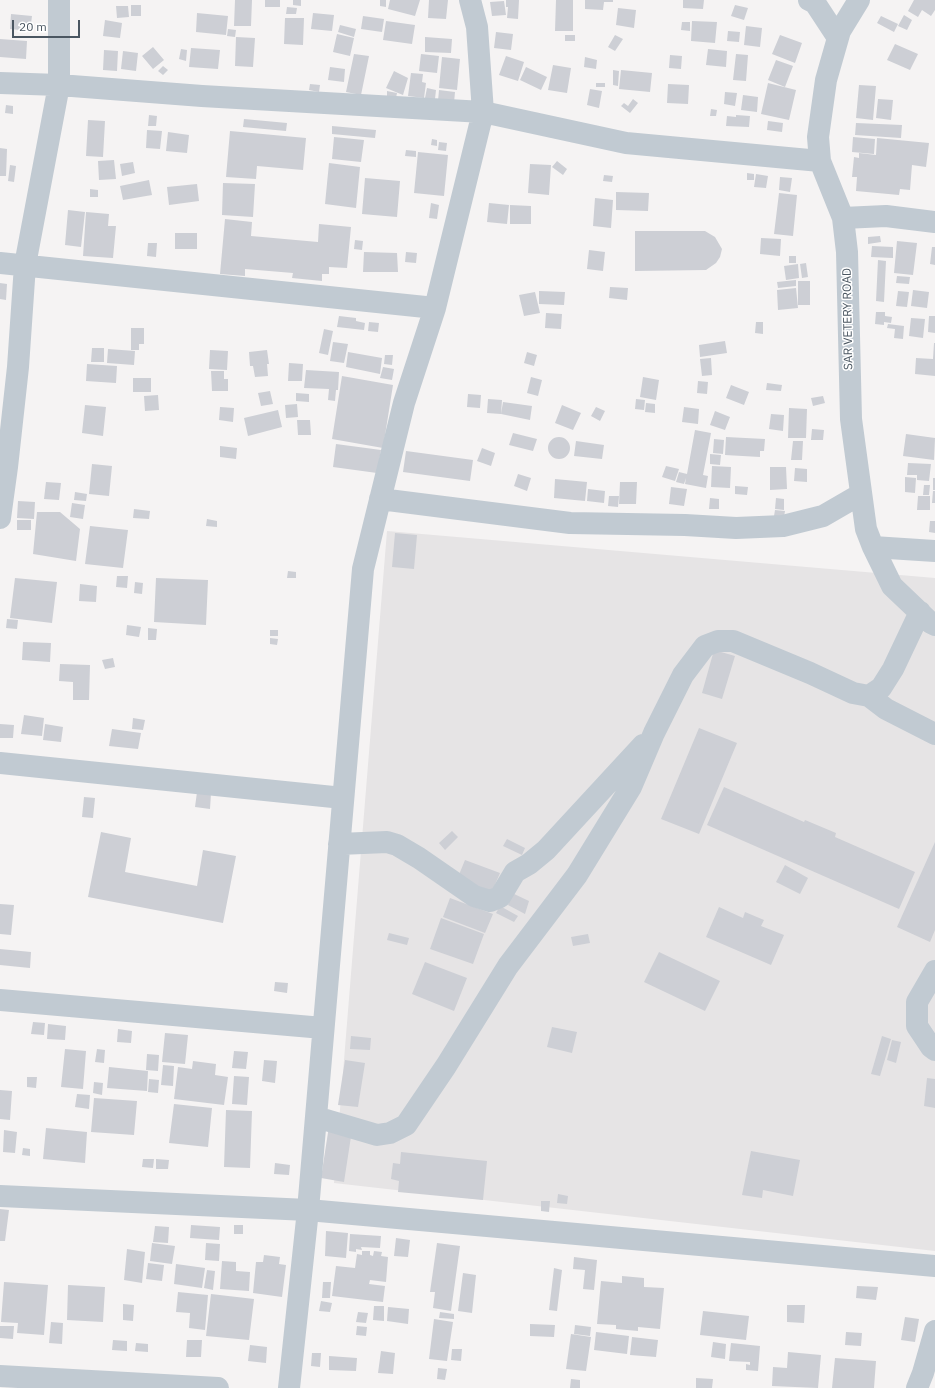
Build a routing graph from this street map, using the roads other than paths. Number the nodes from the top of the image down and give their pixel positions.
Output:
1 (59, 0) edge
2 (470, 0) edge
3 (808, 0) edge
4 (859, 0) edge
5 (838, 38) junction
6 (0, 83) edge
7 (59, 85) junction
8 (483, 112) junction
9 (820, 161) junction
10 (843, 218) junction
11 (935, 222) edge
12 (0, 263) edge
13 (25, 265) junction
14 (435, 308) junction
15 (4, 466) edge
16 (861, 494) junction
17 (380, 499) junction
18 (0, 518) edge
19 (873, 547) junction
20 (935, 551) edge
21 (927, 618) edge
22 (869, 696) junction
23 (654, 733) junction
24 (935, 734) edge
25 (0, 763) edge
26 (343, 798) junction
27 (339, 844) junction
28 (935, 971) edge
29 (0, 1000) edge
30 (323, 1028) junction
31 (935, 1050) edge
32 (316, 1117) junction
33 (0, 1196) edge
34 (308, 1210) junction
35 (935, 1266) edge
36 (935, 1331) edge
37 (0, 1376) edge
38 (218, 1388) edge
39 (289, 1388) edge
40 (917, 1388) edge

1 - 7 street
2 - 8 street
3 - 5 street
4 - 5 street, SAR VETERY ROAD
5 - 9 street, SAR VETERY ROAD
6 - 7 street
7 - 8 street
7 - 13 street
8 - 9 street
8 - 14 street
9 - 10 street, SAR VETERY ROAD
10 - 11 street
10 - 16 street, SAR VETERY ROAD
12 - 13 street
13 - 14 street
13 - 15 street
14 - 17 street
15 - 18 street
16 - 17 street
16 - 19 street, SAR VETERY ROAD
17 - 26 street
19 - 20 street
19 - 21 street, SAR VETERY ROAD
21 - 22 street
22 - 23 street
22 - 24 street
23 - 27 street
23 - 32 street
25 - 26 street
26 - 27 street
27 - 30 street
28 - 31 street
29 - 30 street
30 - 32 street
32 - 34 street
33 - 34 street
34 - 35 street
34 - 39 street
36 - 40 street
37 - 38 street

